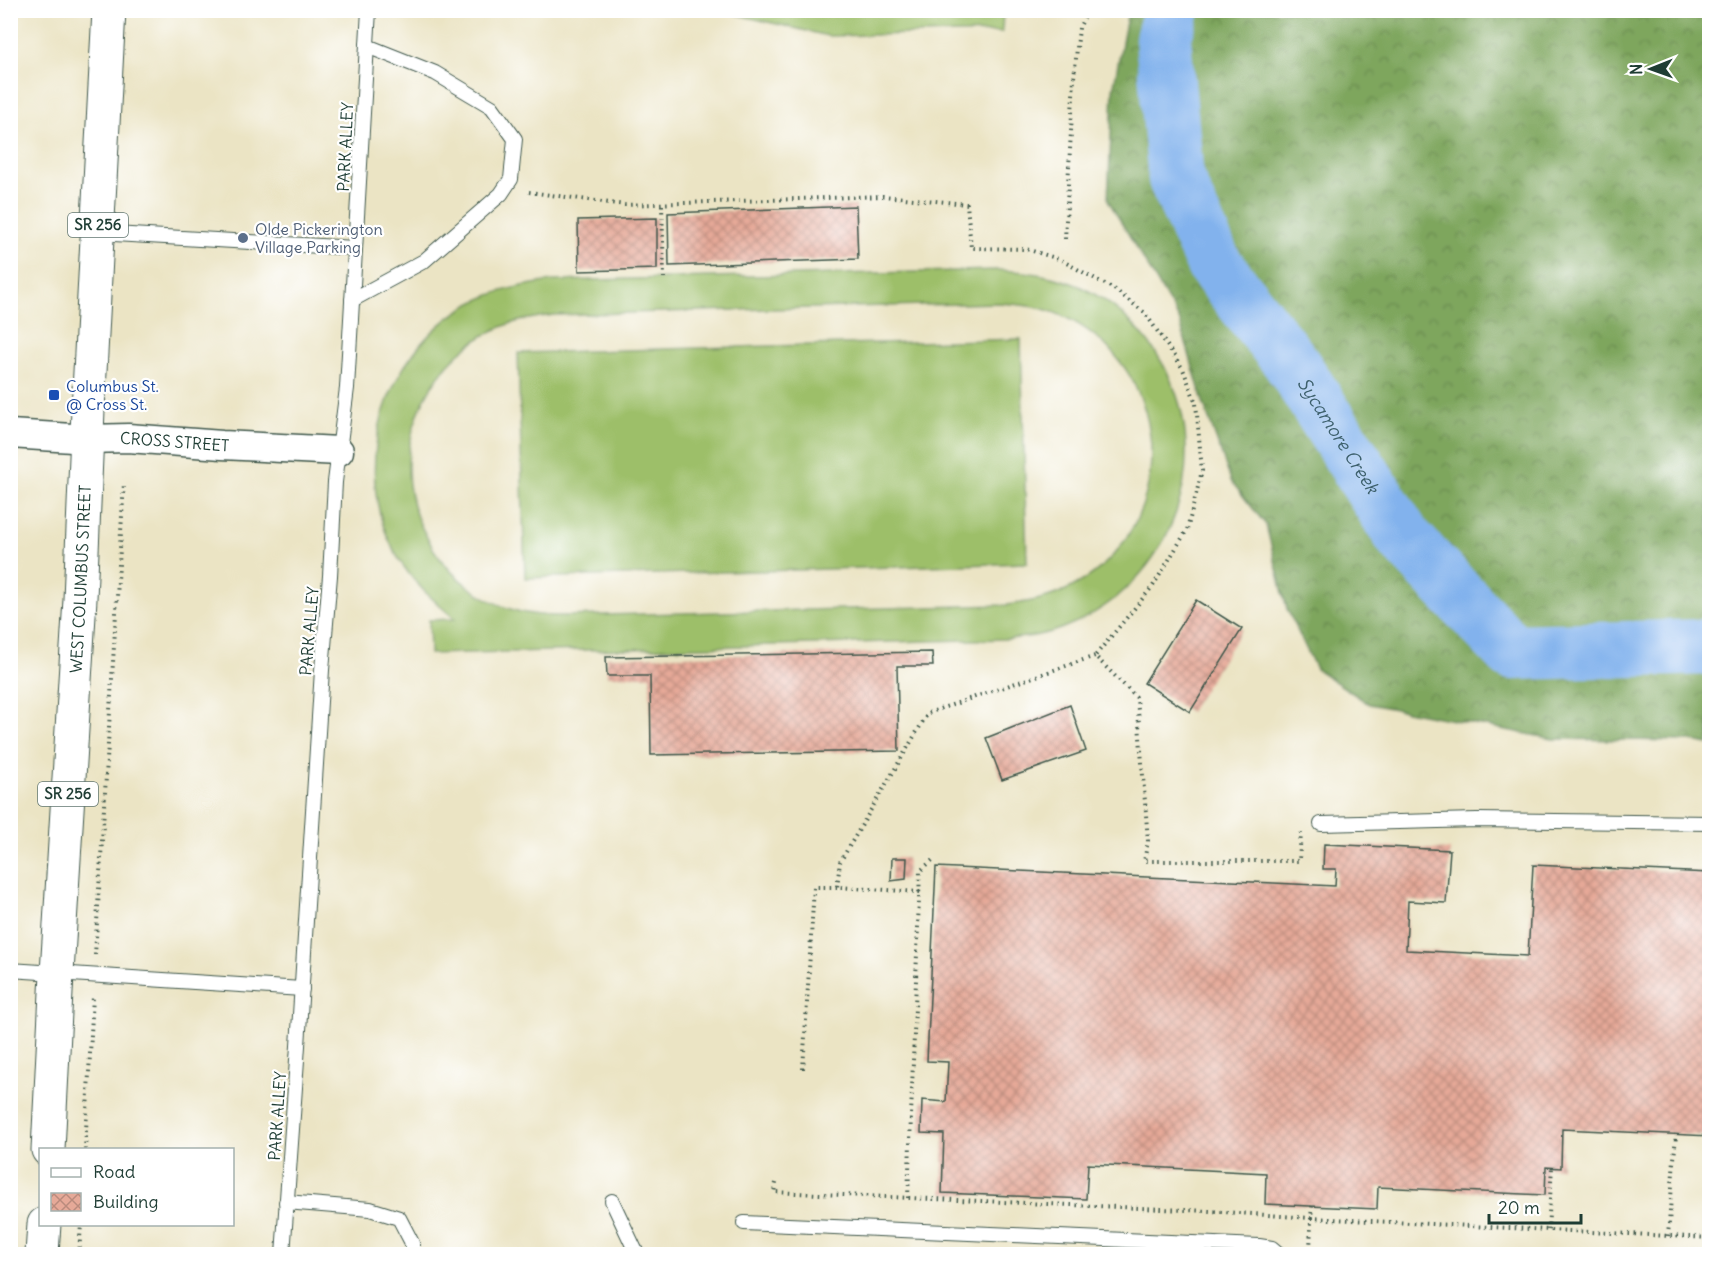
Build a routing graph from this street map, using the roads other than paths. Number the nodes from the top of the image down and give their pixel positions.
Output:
1 (109, 10) edge
2 (369, 10) edge
3 (367, 46) junction
4 (97, 233) junction
5 (355, 248) junction
6 (352, 300) junction
7 (10, 434) edge
8 (88, 439) junction
9 (339, 451) junction
10 (1710, 823) edge
11 (1321, 824) road end
12 (10, 970) edge
13 (57, 973) junction
14 (302, 989) junction
15 (48, 1148) edge
16 (612, 1201) dead end
17 (286, 1202) junction
18 (744, 1223) dead end
19 (44, 1226) edge
20 (42, 1254) edge
21 (283, 1254) edge
22 (412, 1254) edge
23 (637, 1254) edge
24 (1280, 1254) edge

1 - 4 main road, WEST COLUMBUS STREET / SR 256
2 - 3 lane, PARK ALLEY
3 - 5 lane, PARK ALLEY
3 - 6 lane
4 - 5 lane
4 - 8 main road, WEST COLUMBUS STREET / SR 256
5 - 6 lane, PARK ALLEY
6 - 9 lane, PARK ALLEY
7 - 8 street, CROSS STREET
8 - 9 street, CROSS STREET
8 - 13 main road, WEST COLUMBUS STREET / SR 256
9 - 14 lane, PARK ALLEY
10 - 11 lane
12 - 13 lane
13 - 14 lane
13 - 15 main road, WEST COLUMBUS STREET / SR 256
14 - 17 lane, PARK ALLEY
16 - 23 lane
17 - 21 lane, PARK ALLEY
17 - 22 lane
18 - 24 lane
19 - 20 main road

